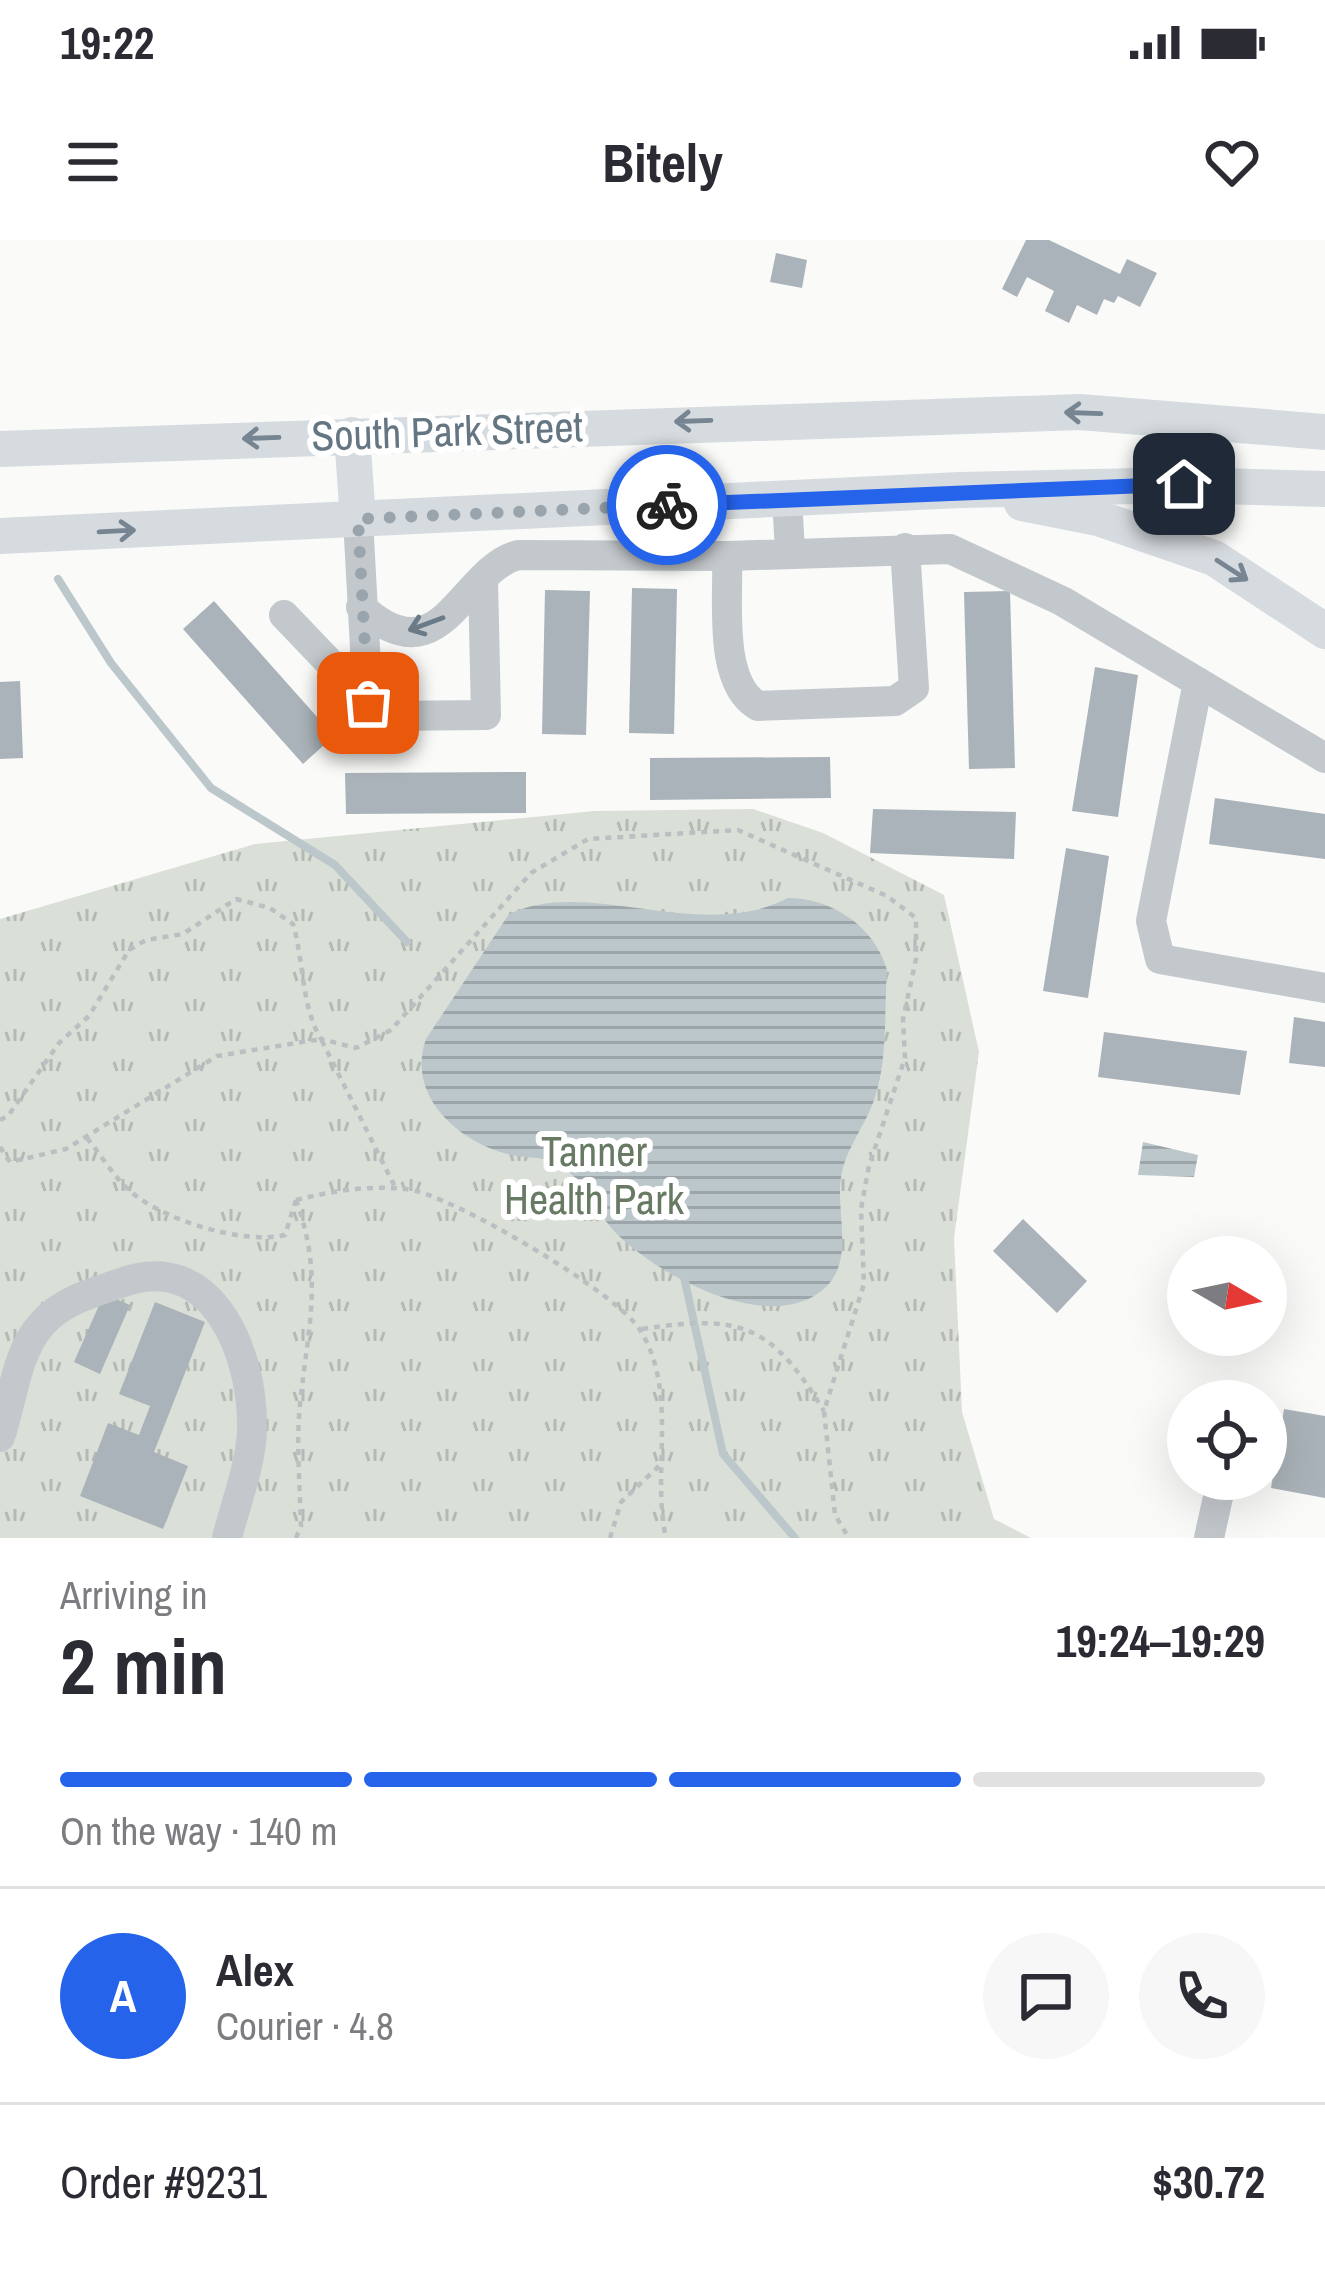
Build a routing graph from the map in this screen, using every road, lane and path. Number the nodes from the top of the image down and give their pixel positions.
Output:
1 (1325, 432) edge
2 (352, 435) junction
3 (0, 449) edge
4 (1325, 489) edge
5 (960, 490) junction
6 (857, 496) junction
7 (788, 499) junction
8 (358, 519) junction
9 (0, 536) edge
10 (904, 548) junction
11 (860, 549) junction
12 (790, 551) junction
13 (727, 556) junction
14 (483, 580) junction
15 (362, 607) junction
16 (284, 615) dead end
17 (1325, 632) edge
18 (1198, 682) junction
19 (368, 703) junction
20 (1325, 758) edge
21 (1325, 988) edge
22 (321, 1039) junction
23 (0, 1120) edge
24 (85, 1137) junction
25 (0, 1147) edge
26 (10, 1162) junction
27 (0, 1163) edge
28 (396, 1189) junction
29 (296, 1200) junction
30 (640, 1329) junction
31 (824, 1411) junction
32 (0, 1437) edge
33 (662, 1464) junction
34 (1217, 1500) edge
35 (227, 1538) edge
36 (296, 1538) edge
37 (610, 1538) edge
38 (666, 1538) edge
39 (849, 1538) edge
40 (1209, 1538) edge

1 -> 2 main road, South Park Street
2 -> 3 main road, South Park Street
2 - 8 main road
4 - 5 main road, South Park Street
5 - 6 main road, South Park Street
5 -> 17 main road
6 - 7 main road, South Park Street
6 - 11 lane
7 - 8 main road, South Park Street
7 - 12 lane
9 -> 8 main road, South Park Street
8 - 15 lane
10 - 11 lane
10 - 13 lane
10 - 18 lane
11 - 12 lane
12 - 13 lane
13 - 14 lane
14 -> 15 lane
14 - 19 lane
15 - 19 lane
16 - 19 lane
18 - 20 lane
18 - 21 lane
22 - 23 path
22 - 24 path
22 - 28 path
22 - 31 path
24 - 26 path
24 - 29 path
25 - 26 path
26 - 27 path
28 - 29 path
28 - 30 path
29 - 36 path
30 - 31 path
30 - 33 path
31 - 39 path
32 - 35 lane
33 - 37 path
33 - 38 path
34 - 40 lane

